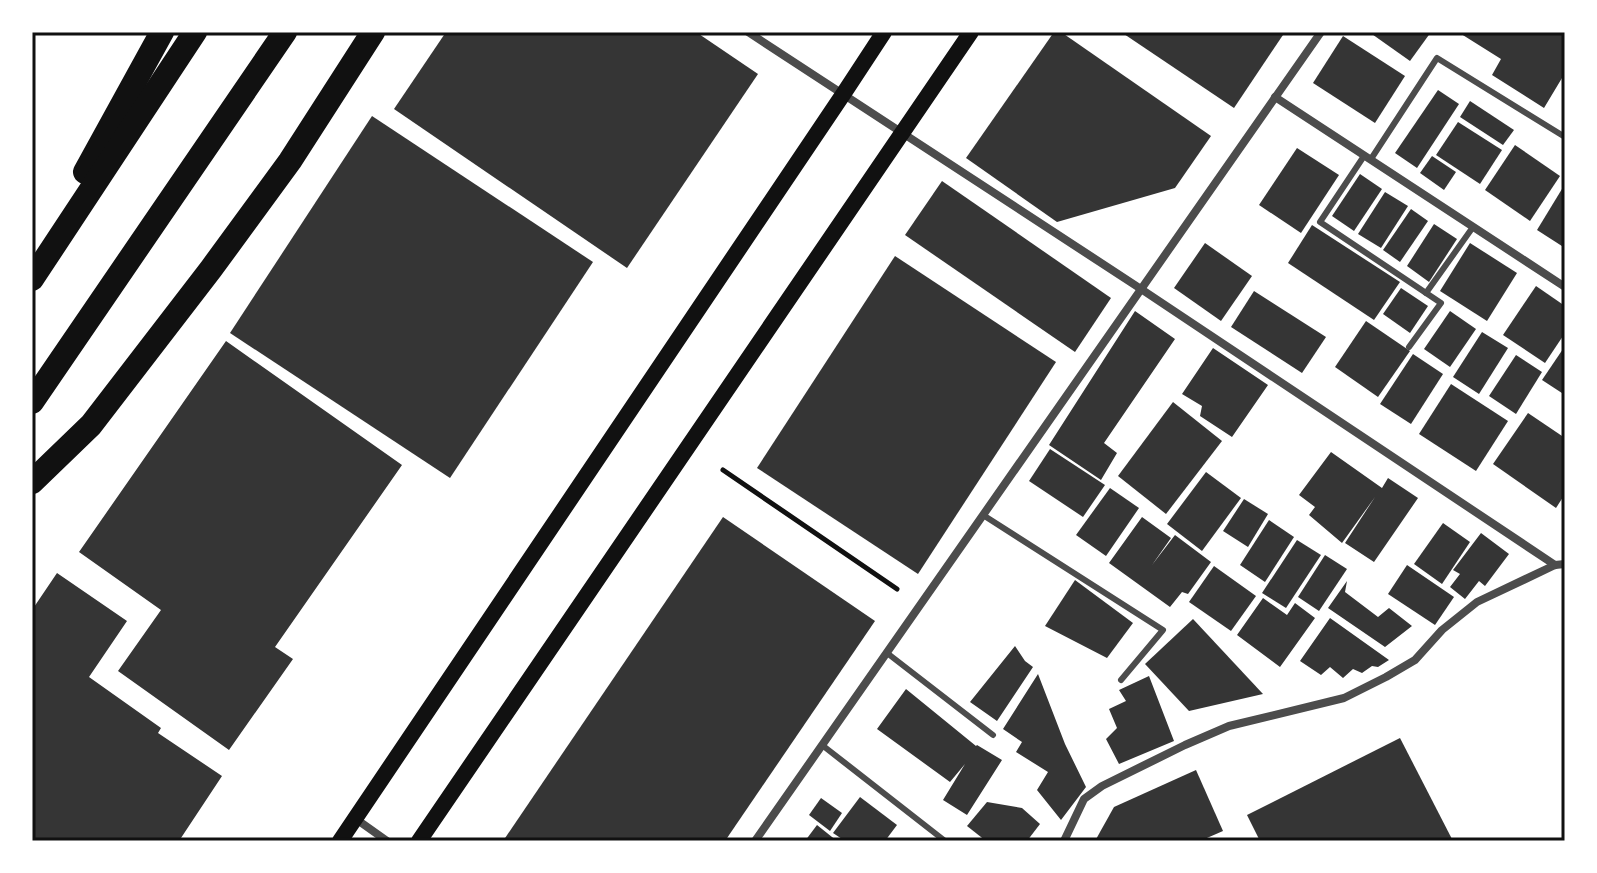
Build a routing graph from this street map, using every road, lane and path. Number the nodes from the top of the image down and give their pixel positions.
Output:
1 (162, 32) edge
2 (195, 32) edge
3 (285, 32) edge
4 (373, 32) edge
5 (748, 32) edge
6 (884, 32) edge
7 (971, 32) edge
8 (1321, 32) edge
9 (844, 93) junction
10 (1275, 97) junction
11 (903, 132) junction
12 (1565, 137) edge
13 (1367, 158) junction
14 (1473, 227) junction
15 (32, 269) edge
16 (32, 279) edge
17 (1565, 287) edge
18 (1141, 289) junction
19 (1426, 293) junction
20 (1409, 347) dead end
21 (32, 402) edge
22 (723, 470) dead end
23 (32, 482) edge
24 (983, 515) junction
25 (1565, 564) edge
26 (1555, 565) junction
27 (920, 604) junction
28 (887, 653) junction
29 (1121, 680) dead end
30 (993, 735) dead end
31 (822, 745) junction
32 (355, 818) junction
33 (340, 841) edge
34 (387, 841) edge
35 (419, 841) edge
36 (755, 841) edge
37 (945, 841) edge
38 (1064, 841) edge

1 - 15 highway
2 - 16 highway
3 - 21 highway
4 - 23 highway
5 - 9 street
6 - 9 main road
7 - 11 main road
8 - 10 street
9 - 11 street
9 - 32 main road
10 - 13 street
10 - 18 street
11 - 18 street
11 - 35 main road
12 - 13 lane
13 - 14 street
13 - 19 lane
14 - 17 street
14 - 19 lane
18 - 24 street
18 - 26 street
19 - 20 lane
22 - 27 path
24 - 27 street
24 - 29 lane
25 - 26 street
26 - 38 street
27 - 28 street
28 - 30 lane
28 - 31 street
31 - 36 street
31 - 37 lane
32 - 33 main road
32 - 34 street

